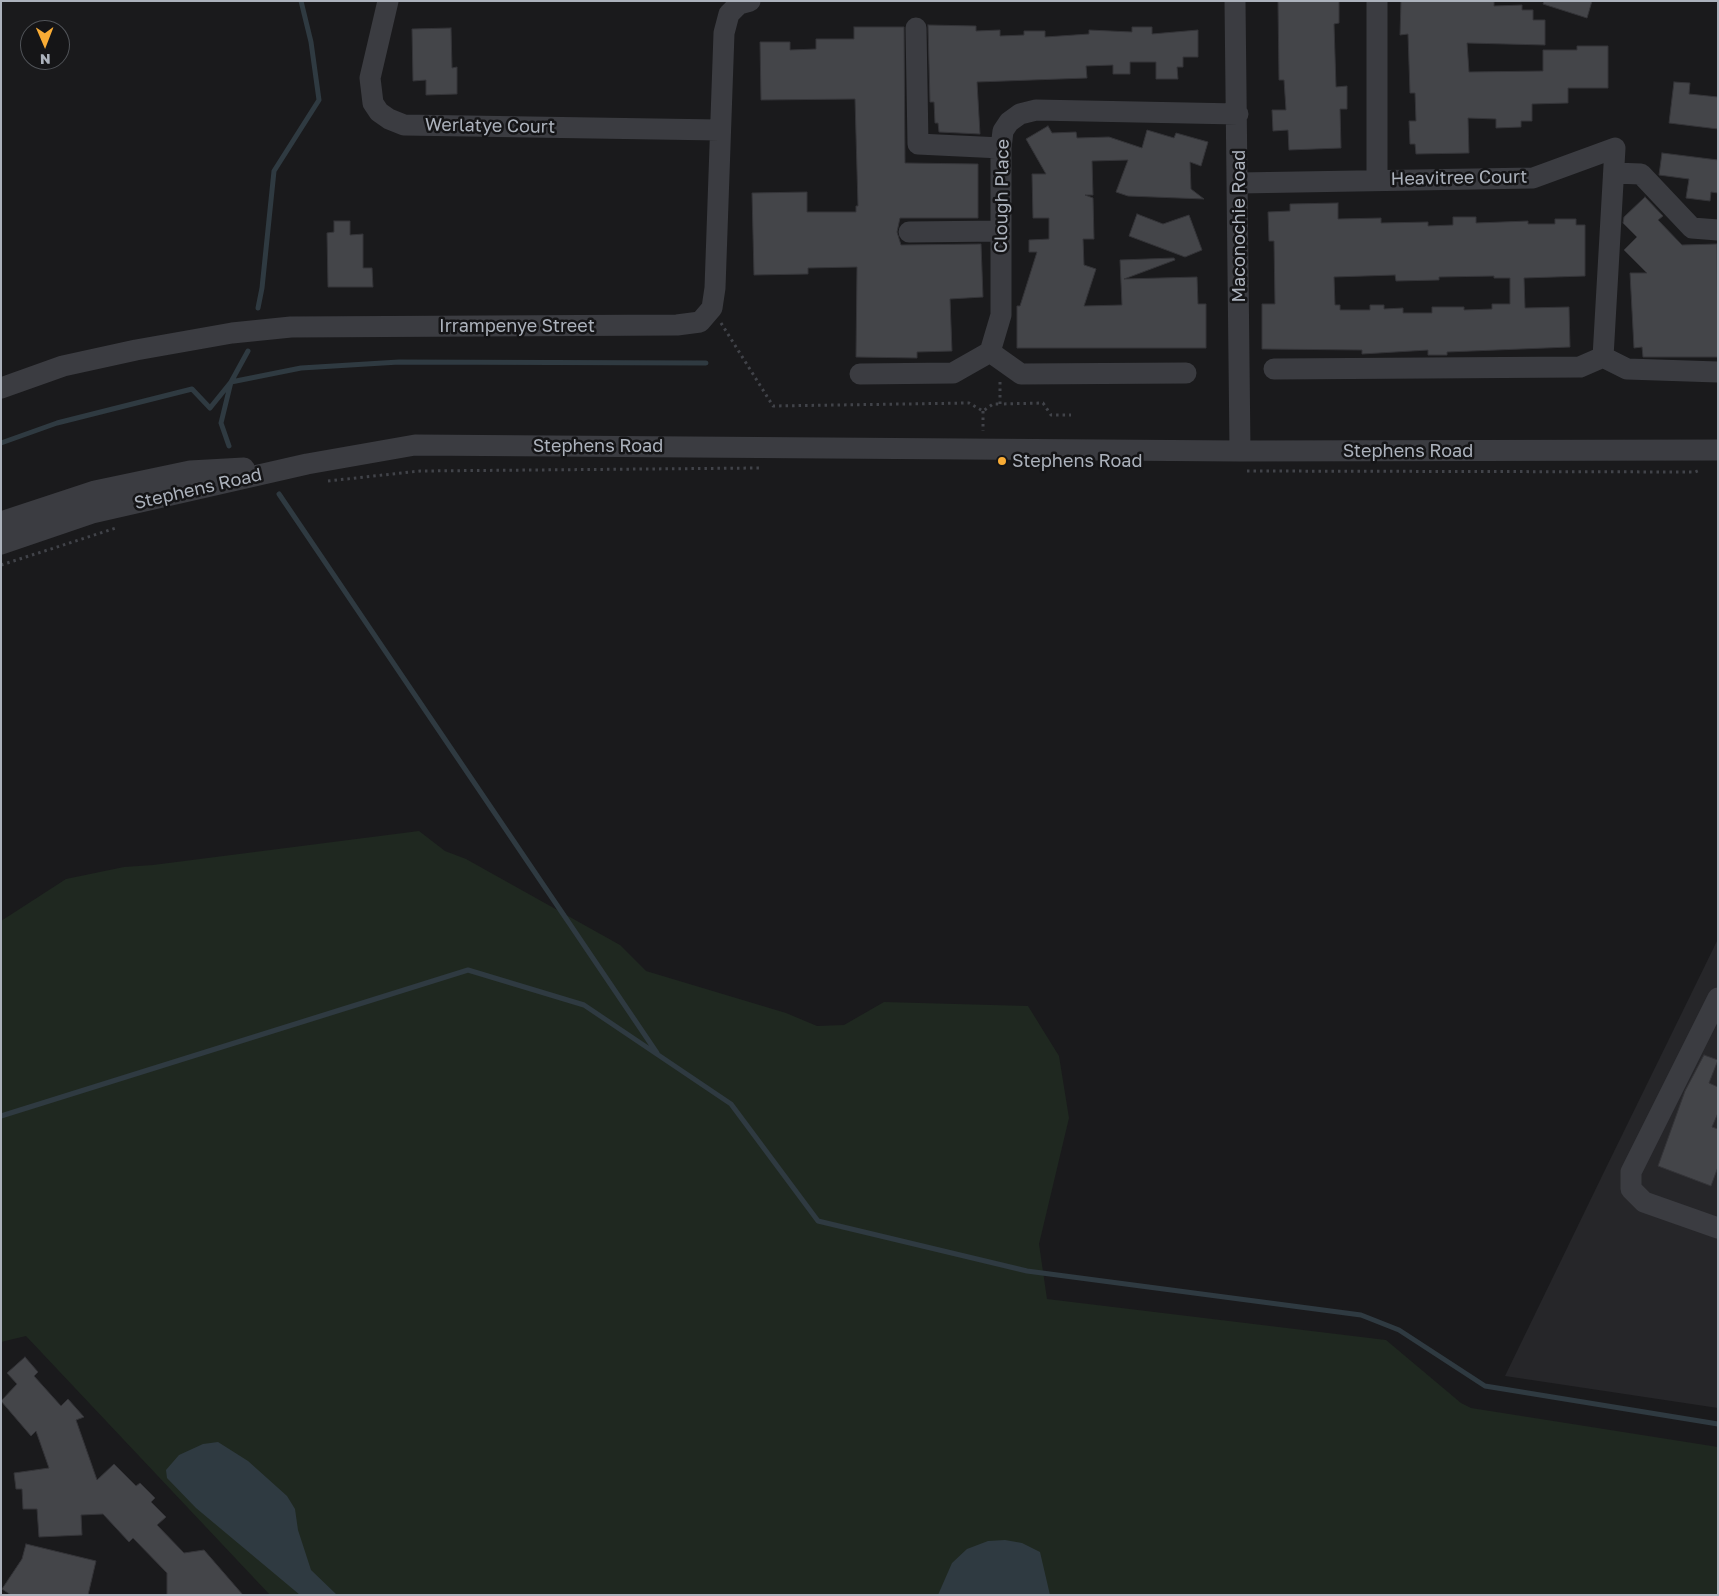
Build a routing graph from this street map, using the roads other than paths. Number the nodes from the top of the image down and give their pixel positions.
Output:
1 (388, 1) edge
2 (750, 1) edge
3 (1235, 1) edge
4 (1377, 1) edge
5 (916, 28) dead end
6 (1238, 114) junction
7 (719, 130) junction
8 (1001, 148) junction
9 (1614, 173) junction
10 (1377, 180) junction
11 (1239, 183) junction
12 (1718, 230) edge
13 (1001, 231) junction
14 (909, 232) dead end
15 (990, 352) junction
16 (1603, 357) junction
17 (1274, 369) dead end
18 (1718, 372) edge
19 (1186, 373) dead end
20 (860, 374) dead end
21 (1, 388) edge
22 (1713, 458) edge
23 (1241, 460) junction
24 (307, 464) junction
25 (1, 522) edge
26 (1, 544) edge
27 (1718, 998) edge
28 (1718, 1228) edge

1 - 7 street, Werlatye Court
2 - 7 street
3 - 6 street, Maconochie Road
4 - 10 street
5 - 8 street
6 - 8 street, Clough Place
6 - 11 street, Maconochie Road
7 - 21 street, Irrampenye Street
8 - 13 street, Clough Place
9 - 10 street, Heavitree Court
9 - 12 street
9 - 16 street, Heavitree Court
10 - 11 street, Heavitree Court
11 - 23 street, Maconochie Road
13 - 14 street
13 - 15 street, Clough Place
15 - 19 street
15 - 20 street
16 - 17 street
16 - 18 street
22 - 23 street, Stephens Road
23 - 24 street, Stephens Road
24 - 25 street
24 - 26 street, Stephens Road
27 - 28 street

